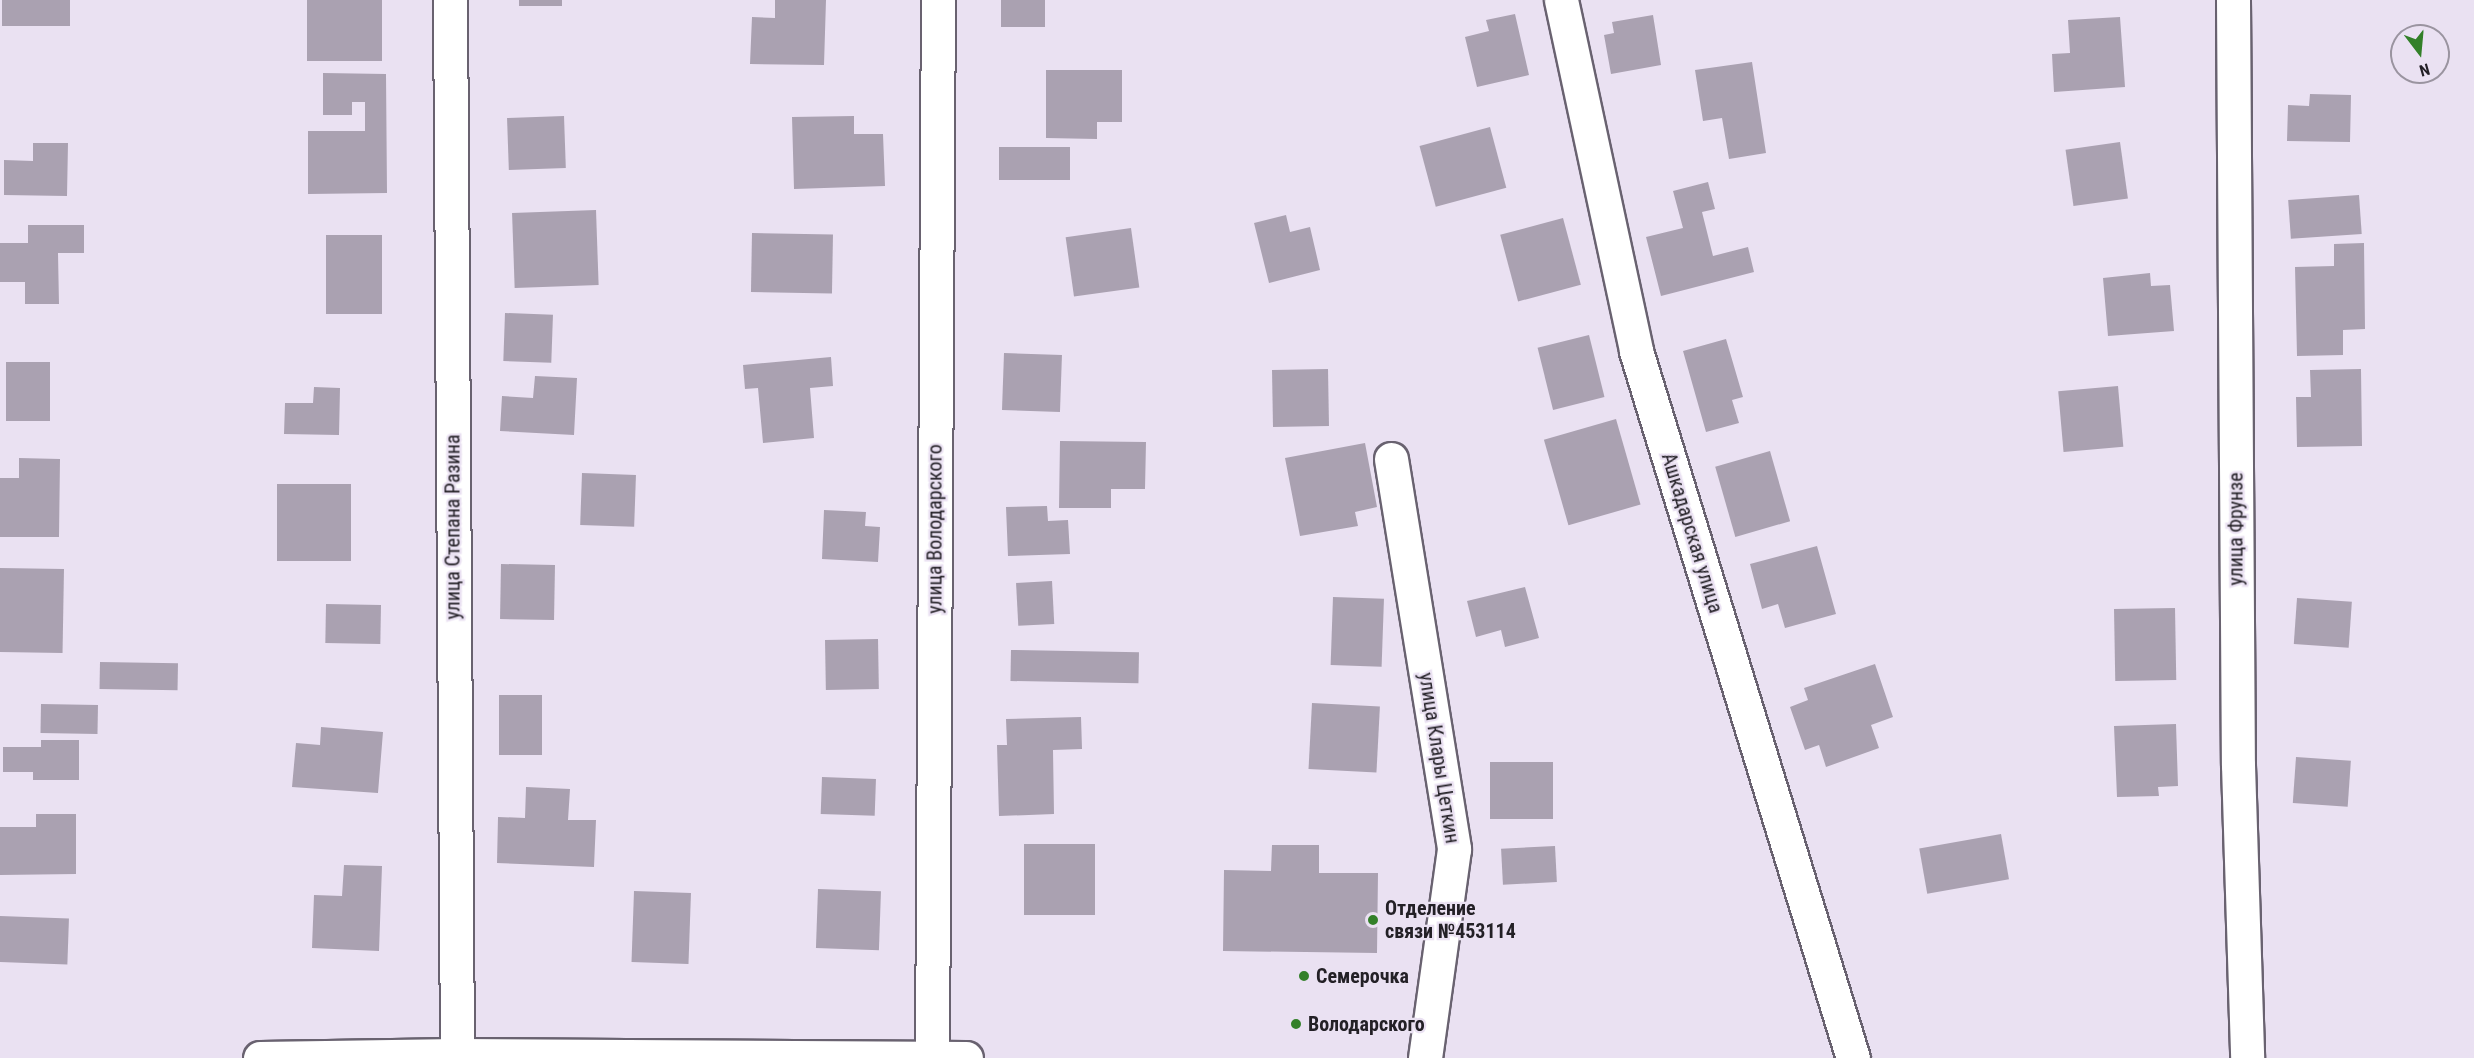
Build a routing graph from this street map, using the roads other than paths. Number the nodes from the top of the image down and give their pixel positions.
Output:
1 (450, 0) edge
2 (938, 0) edge
3 (1561, 0) edge
4 (2233, 0) edge
5 (1391, 459) dead end
6 (457, 1055) junction
7 (260, 1058) edge
8 (932, 1058) edge
9 (966, 1058) edge
10 (1425, 1058) edge
11 (1854, 1058) edge
12 (2247, 1058) edge

1 - 6 street, улица Степана Разина
2 - 8 street, улица Володарского
3 - 11 street, Ашкадарская улица
4 - 12 street, улица Фрунзе
5 - 10 street, улица Клары Цеткин
6 - 7 street
6 - 8 street
8 - 9 street

